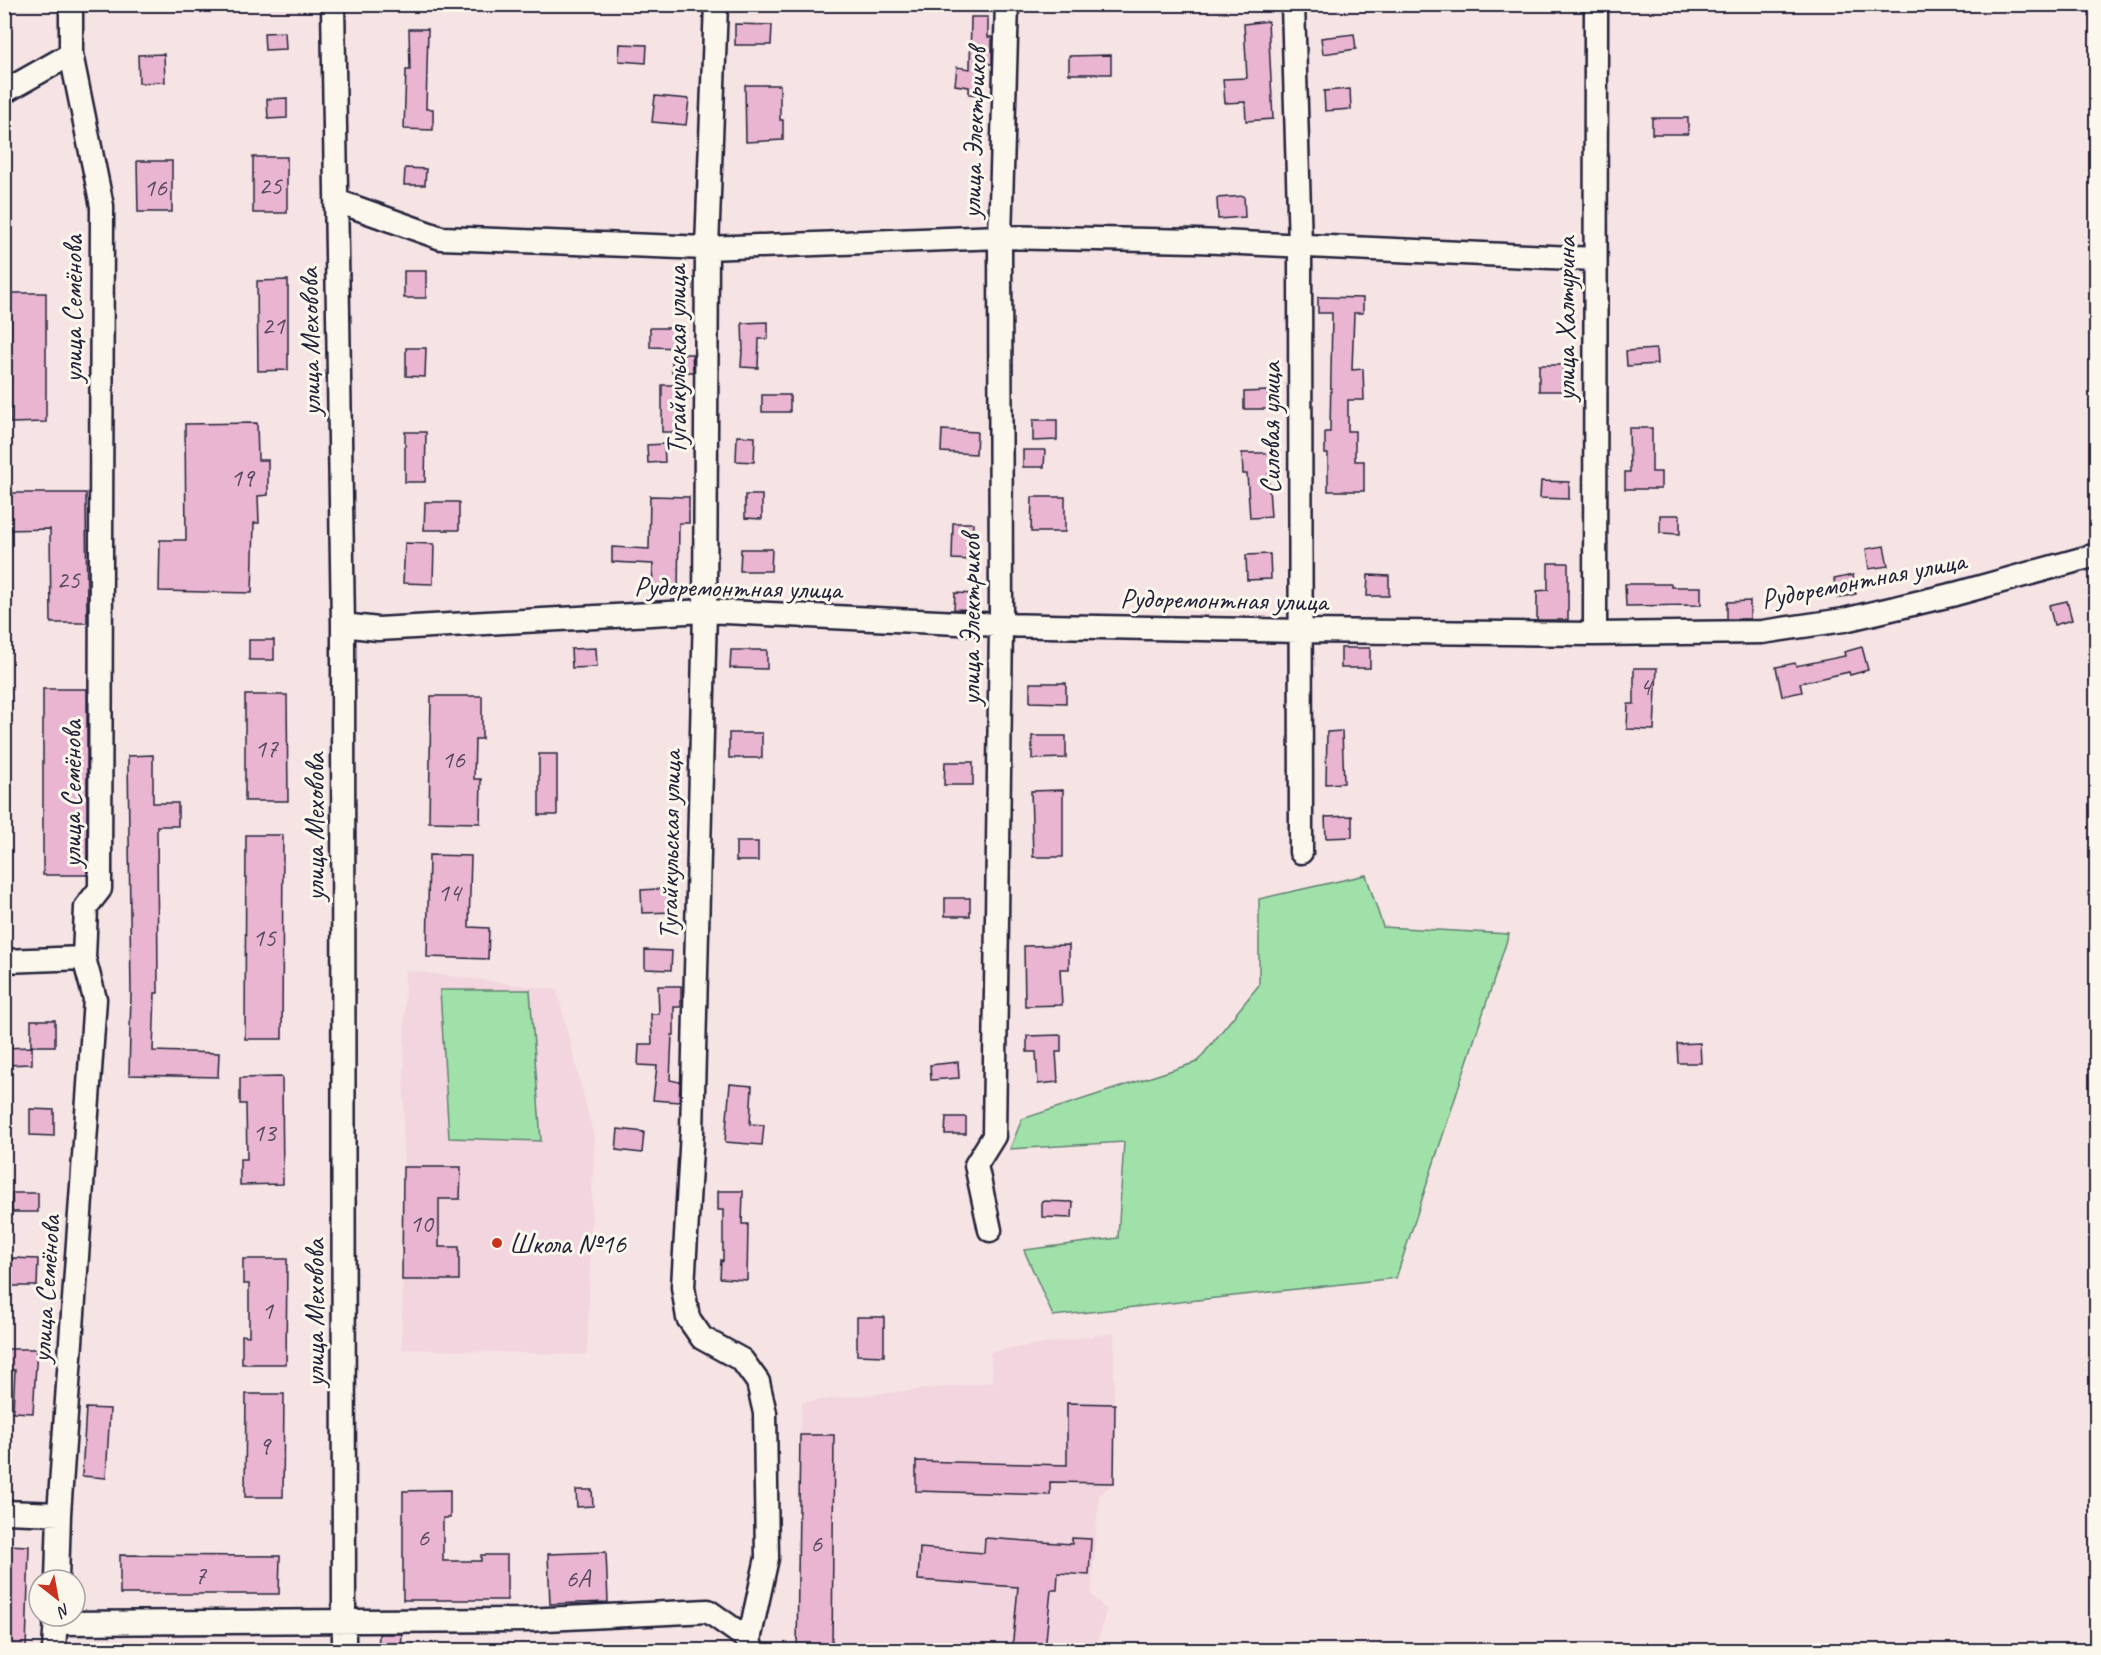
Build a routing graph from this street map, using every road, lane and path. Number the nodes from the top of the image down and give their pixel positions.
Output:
1 (71, 4) edge
2 (333, 4) edge
3 (716, 4) edge
4 (1007, 4) edge
5 (1293, 4) edge
6 (1596, 4) edge
7 (71, 54) junction
8 (4, 92) edge
9 (337, 201) junction
10 (1000, 237) junction
11 (1300, 246) junction
12 (707, 248) junction
13 (1595, 260) junction
14 (2097, 555) edge
15 (705, 611) junction
16 (343, 625) junction
17 (1001, 625) junction
18 (1300, 631) junction
19 (1595, 634) junction
20 (1300, 852) dead end
21 (84, 958) junction
22 (4, 962) edge
23 (990, 1230) dead end
24 (4, 1512) edge
25 (59, 1514) junction
26 (57, 1568) edge
27 (87, 1620) edge
28 (344, 1620) junction
29 (55, 1628) edge
30 (751, 1645) edge
31 (54, 1650) edge
32 (344, 1650) edge

1 - 7 street, улица Семёнова
2 - 9 street, улица Меховова
3 - 12 street, Тугайкульская улица
4 - 10 street, улица Электриков
5 - 11 street, Силовая улица
6 - 13 street, улица Халтурина
7 - 8 street
7 - 21 street, улица Семёнова
9 - 12 street
9 - 16 street, улица Меховова
10 - 11 street
10 - 12 street
10 - 17 street, улица Электриков
11 - 13 street
11 - 18 street, Силовая улица
12 - 15 street, Тугайкульская улица
13 - 19 street, улица Халтурина
14 - 19 street, Рудоремонтная улица
15 - 16 street, Рудоремонтная улица
15 - 17 street, Рудоремонтная улица
15 - 30 street, Тугайкульская улица
16 - 28 street, улица Меховова
17 - 18 street, Рудоремонтная улица
17 - 23 street, улица Электриков
18 - 19 street, Рудоремонтная улица
18 - 20 street, Силовая улица
21 - 22 street
21 - 25 street, улица Семёнова
24 - 25 street
25 - 26 street, улица Семёнова
27 - 28 street
28 - 30 street
28 - 32 street, улица Меховова
29 - 31 street

